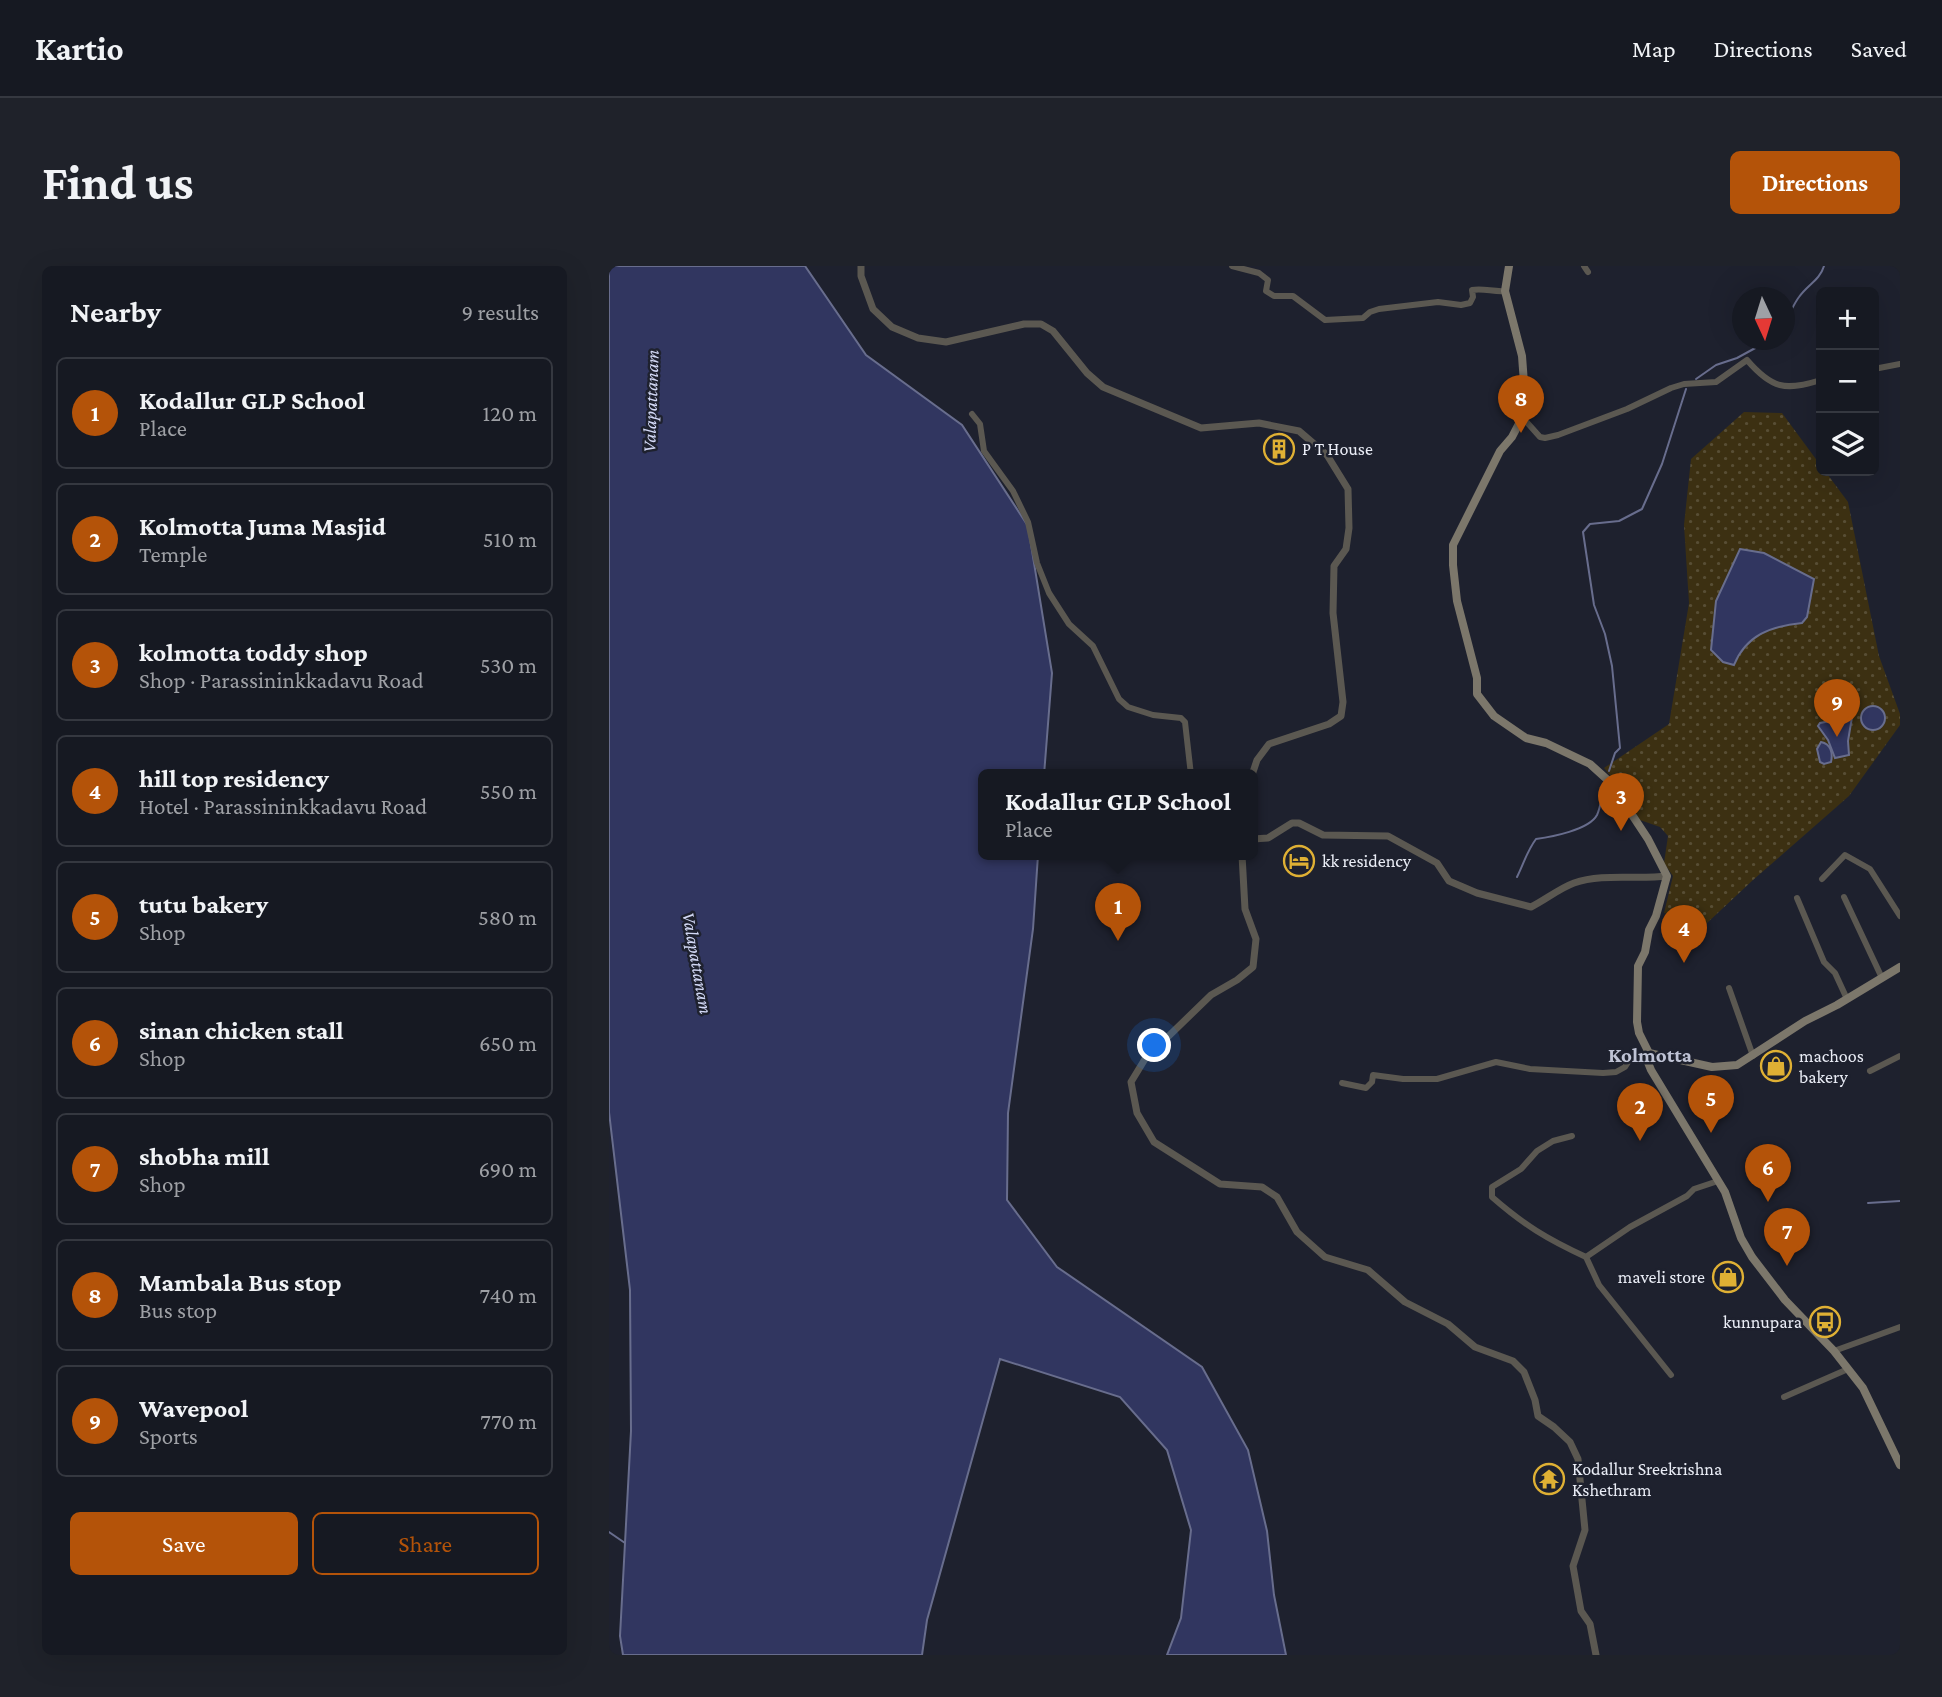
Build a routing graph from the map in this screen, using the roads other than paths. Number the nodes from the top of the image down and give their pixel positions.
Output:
1 (861, 266) edge
2 (1232, 266) edge
3 (1509, 266) edge
4 (1505, 291) junction
5 (1900, 364) edge
6 (1879, 368) edge
7 (1816, 381) edge
8 (972, 414) dead end
9 (1523, 418) junction
10 (1190, 769) edge
11 (1254, 769) edge
12 (1258, 839) edge
13 (1242, 860) edge
14 (1667, 876) junction
15 (1822, 879) dead end
16 (1844, 897) dead end
17 (1797, 898) dead end
18 (1900, 916) edge
19 (1900, 967) edge
20 (1882, 978) junction
21 (1728, 988) dead end
22 (1847, 999) junction
23 (1649, 1053) junction
24 (1753, 1056) junction
25 (1900, 1056) edge
26 (1870, 1071) dead end
27 (1342, 1083) dead end
28 (1572, 1136) dead end
29 (1718, 1181) junction
30 (1586, 1257) junction
31 (1900, 1327) edge
32 (1834, 1351) junction
33 (1848, 1369) junction
34 (1671, 1375) dead end
35 (1784, 1397) dead end
36 (1900, 1465) edge
37 (1595, 1655) edge

1 - 11 street
2 - 4 street
3 - 4 main road
4 - 9 main road
5 - 6 street
7 - 9 street
8 - 10 street
9 - 14 main road
12 - 14 street
13 - 37 street
14 - 23 main road
15 - 18 street
16 - 20 street
17 - 22 street
19 - 20 main road
20 - 22 main road
21 - 24 street
22 - 24 main road
23 - 24 main road
23 - 27 street
23 - 29 main road
25 - 26 street
28 - 30 street
29 - 30 street
29 - 32 main road
30 - 34 street
31 - 32 street
32 - 33 main road
33 - 35 street
33 - 36 main road

